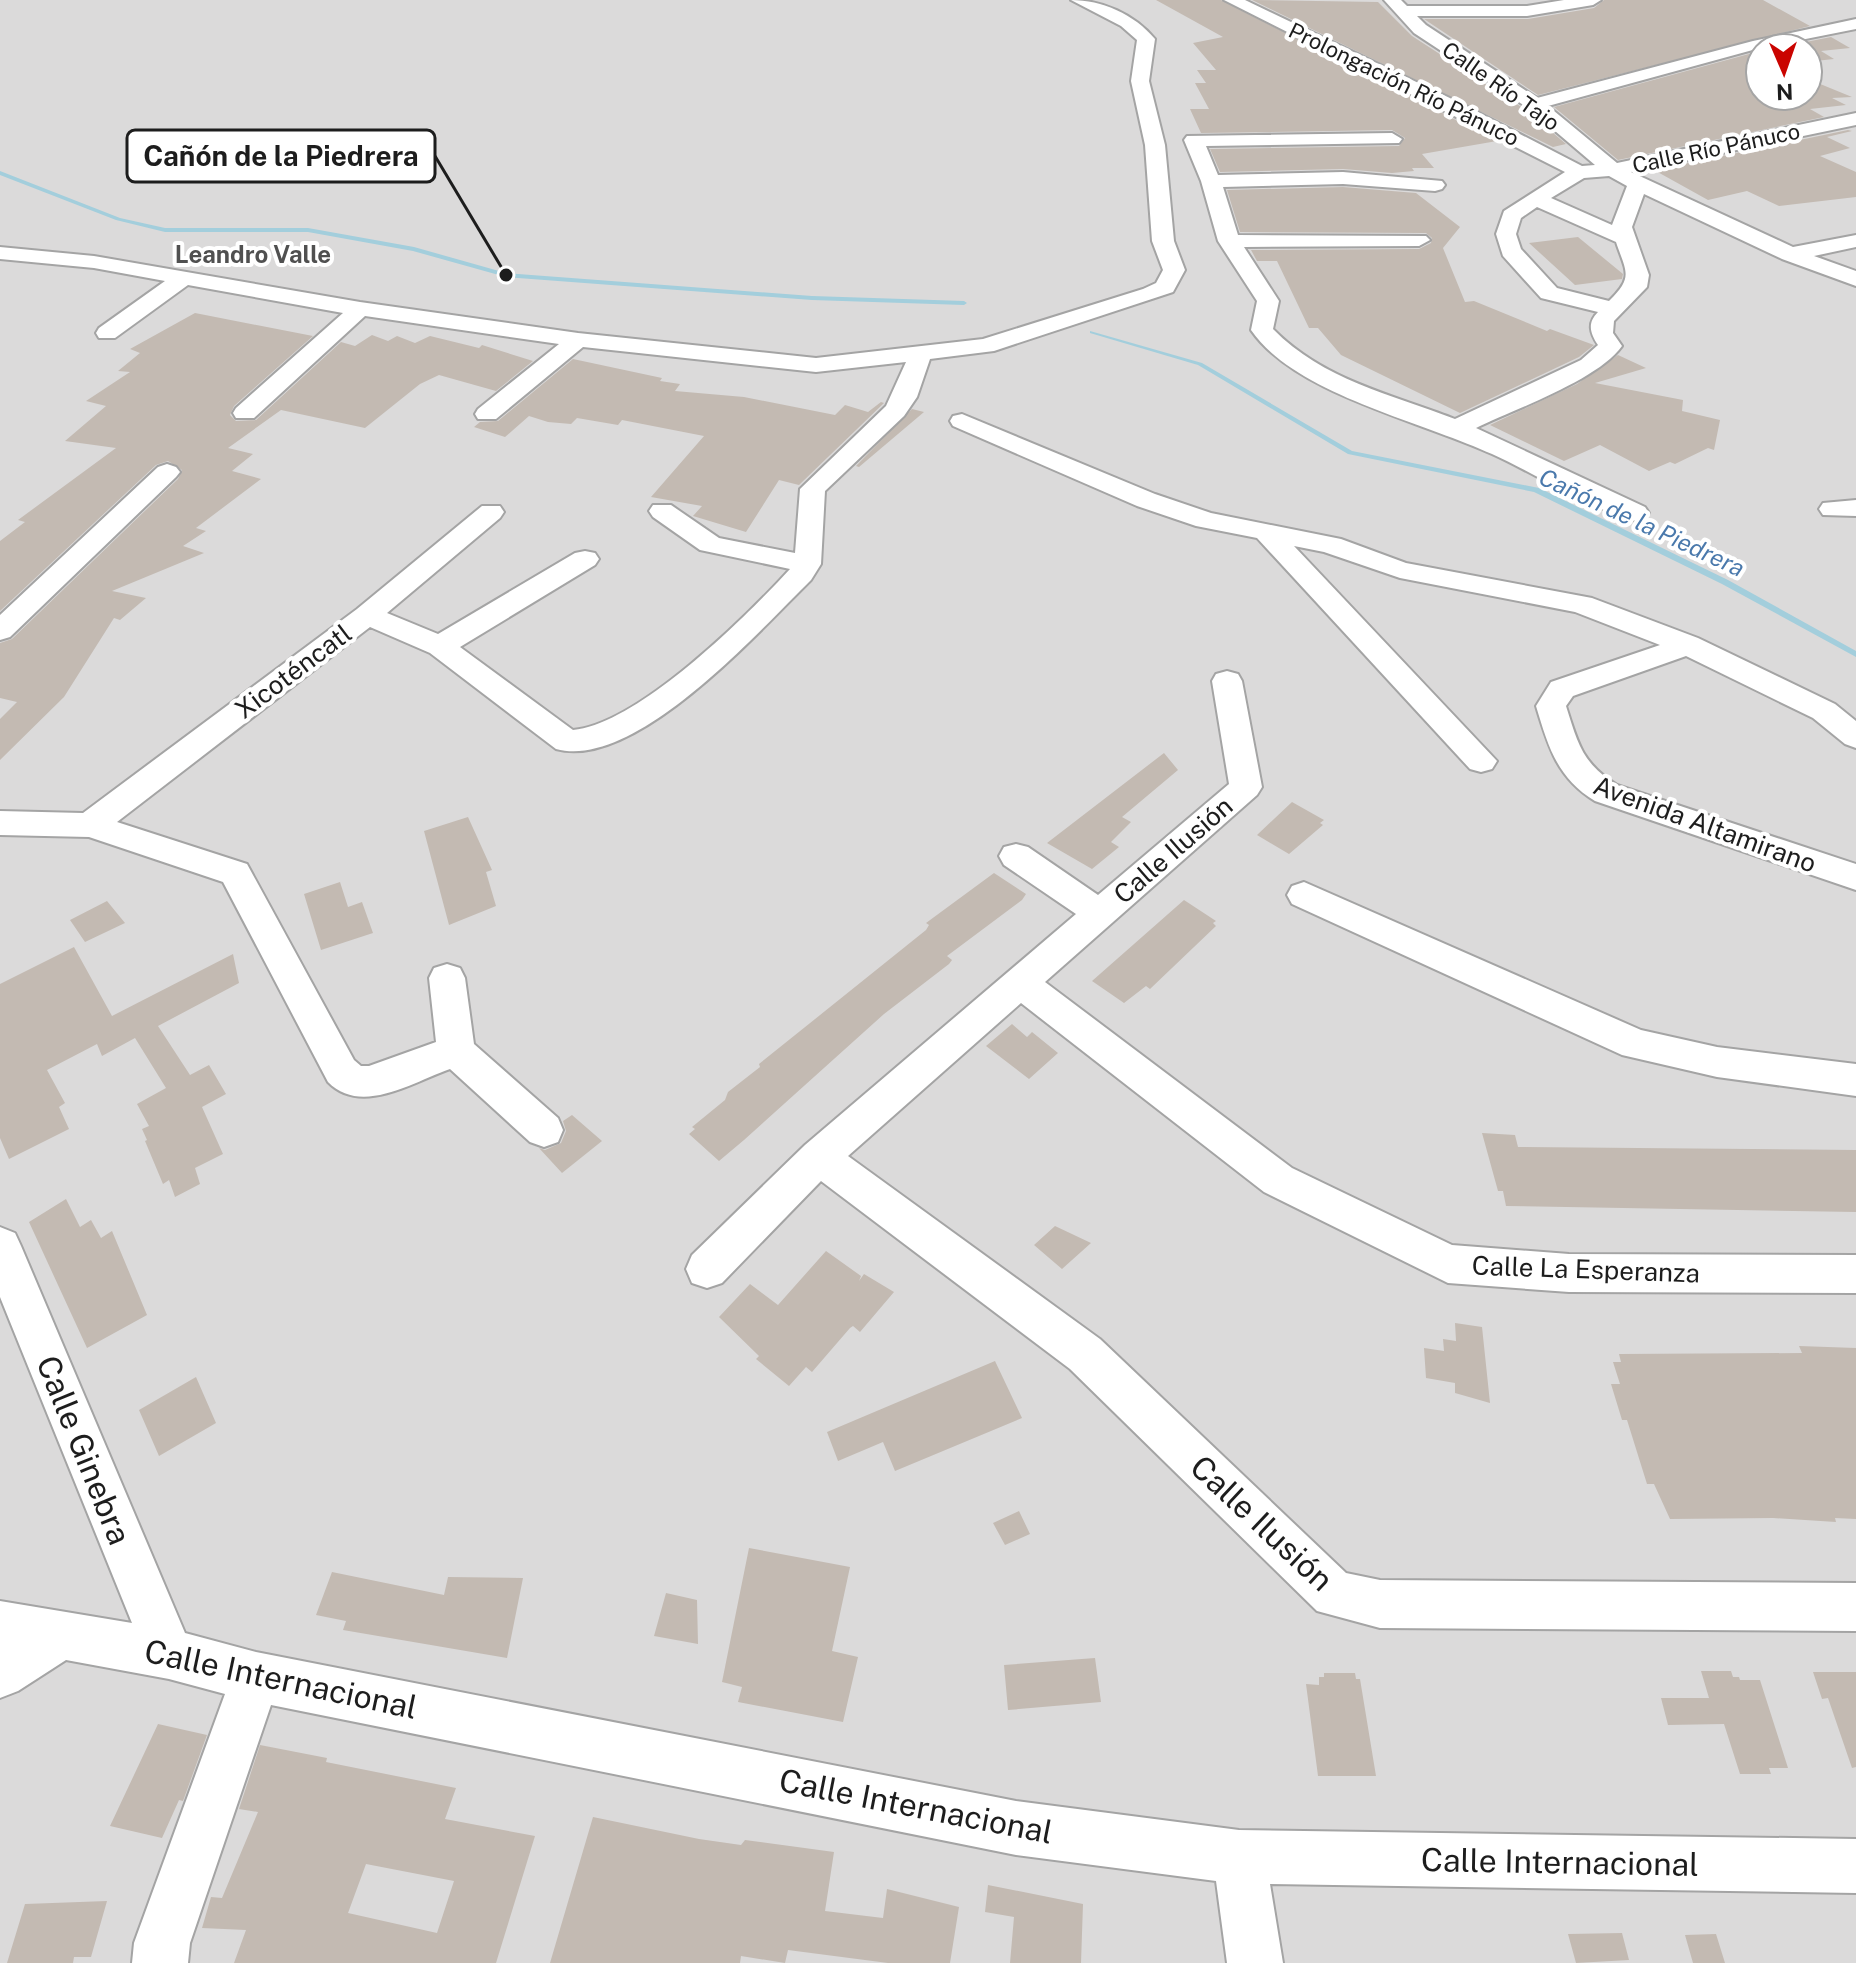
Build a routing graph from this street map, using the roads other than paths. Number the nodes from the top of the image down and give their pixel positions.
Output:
1 (1079, 0) edge
2 (1232, 0) edge
3 (1593, 0) edge
4 (1398, 6) edge
5 (1856, 24) edge
6 (1534, 104) junction
7 (1856, 119) edge
8 (1392, 139) dead end
9 (1155, 145) junction
10 (1197, 146) junction
11 (1613, 170) junction
12 (1577, 171) junction
13 (1211, 181) junction
14 (1638, 184) junction
15 (1435, 185) dead end
16 (1536, 199) junction
17 (1623, 237) junction
18 (1419, 240) dead end
19 (1229, 241) junction
20 (1856, 241) edge
21 (0, 253) edge
22 (1790, 254) junction
23 (186, 276) junction
24 (1856, 279) edge
25 (1611, 308) junction
26 (360, 309) junction
27 (107, 333) dead end
28 (578, 340) junction
29 (921, 353) junction
30 (245, 413) dead end
31 (487, 414) dead end
32 (962, 421) dead end
33 (1456, 428) junction
34 (167, 472) dead end
35 (662, 511) dead end
36 (491, 512) dead end
37 (1636, 513) dead end
38 (1267, 533) junction
39 (585, 559) dead end
40 (807, 564) junction
41 (367, 615) junction
42 (0, 631) edge
43 (1688, 645) junction
44 (440, 646) junction
45 (1227, 681) dead end
46 (1856, 737) edge
47 (1481, 761) dead end
48 (0, 823) edge
49 (90, 825) junction
50 (1016, 856) dead end
51 (1856, 877) edge
52 (1304, 895) dead end
53 (1099, 913) junction
54 (447, 978) dead end
55 (1019, 982) junction
56 (456, 1051) junction
57 (1856, 1080) edge
58 (544, 1130) dead end
59 (819, 1157) junction
60 (0, 1246) edge
61 (707, 1269) dead end
62 (1856, 1274) edge
63 (1856, 1607) edge
64 (0, 1625) edge
65 (61, 1635) junction
66 (169, 1654) junction
67 (0, 1673) edge
68 (256, 1677) junction
69 (1239, 1857) junction
70 (1856, 1866) edge
71 (160, 1963) edge
72 (1255, 1963) edge

1 - 9 street
2 - 12 street, Prolongación Río Pánuco
3 - 4 street
4 - 6 street, Calle Río Tajo
5 - 6 street
6 - 11 street, Calle Río Tajo
7 - 11 street, Calle Río Pánuco
8 - 10 street
9 - 10 street
9 - 29 street
10 - 13 street
11 - 12 street, Calle Río Pánuco
11 - 14 street, Calle Río Tajo
12 - 16 street
13 - 15 street
13 - 19 street
14 - 17 street
14 - 22 street, Calle Río Tajo
16 - 17 street
16 - 25 street
17 - 25 street
18 - 19 street
19 - 33 street
20 - 22 street
21 - 23 street
22 - 24 street, Calle Río Tajo
23 - 26 street
23 - 27 street
25 - 33 street
26 - 28 street
26 - 30 street
28 - 29 street
28 - 31 street
29 - 40 street
32 - 38 street
33 - 37 street
34 - 42 street
35 - 40 street
36 - 41 street, Xicoténcatl
38 - 43 street
38 - 47 street
39 - 44 street
40 - 44 street
41 - 44 street
41 - 49 street, Xicoténcatl
43 - 46 street
43 - 51 street, Avenida Altamirano
45 - 53 street, Calle Ilusión
48 - 49 street
49 - 56 street
50 - 53 street, Calle Ilusión
52 - 57 street
53 - 55 street, Calle Ilusión
54 - 56 street
55 - 59 street, Calle Ilusión
55 - 62 street, Calle La Esperanza
56 - 58 street
59 - 61 street, Calle Ilusión
59 - 63 street, Calle Ilusión
60 - 66 street, Calle Ginebra
64 - 65 street, Calle Internacional
65 - 66 street, Calle Internacional
65 - 67 street
66 - 68 street, Calle Internacional
68 - 69 street, Calle Internacional
68 - 71 street
69 - 70 street, Calle Internacional
69 - 72 street

